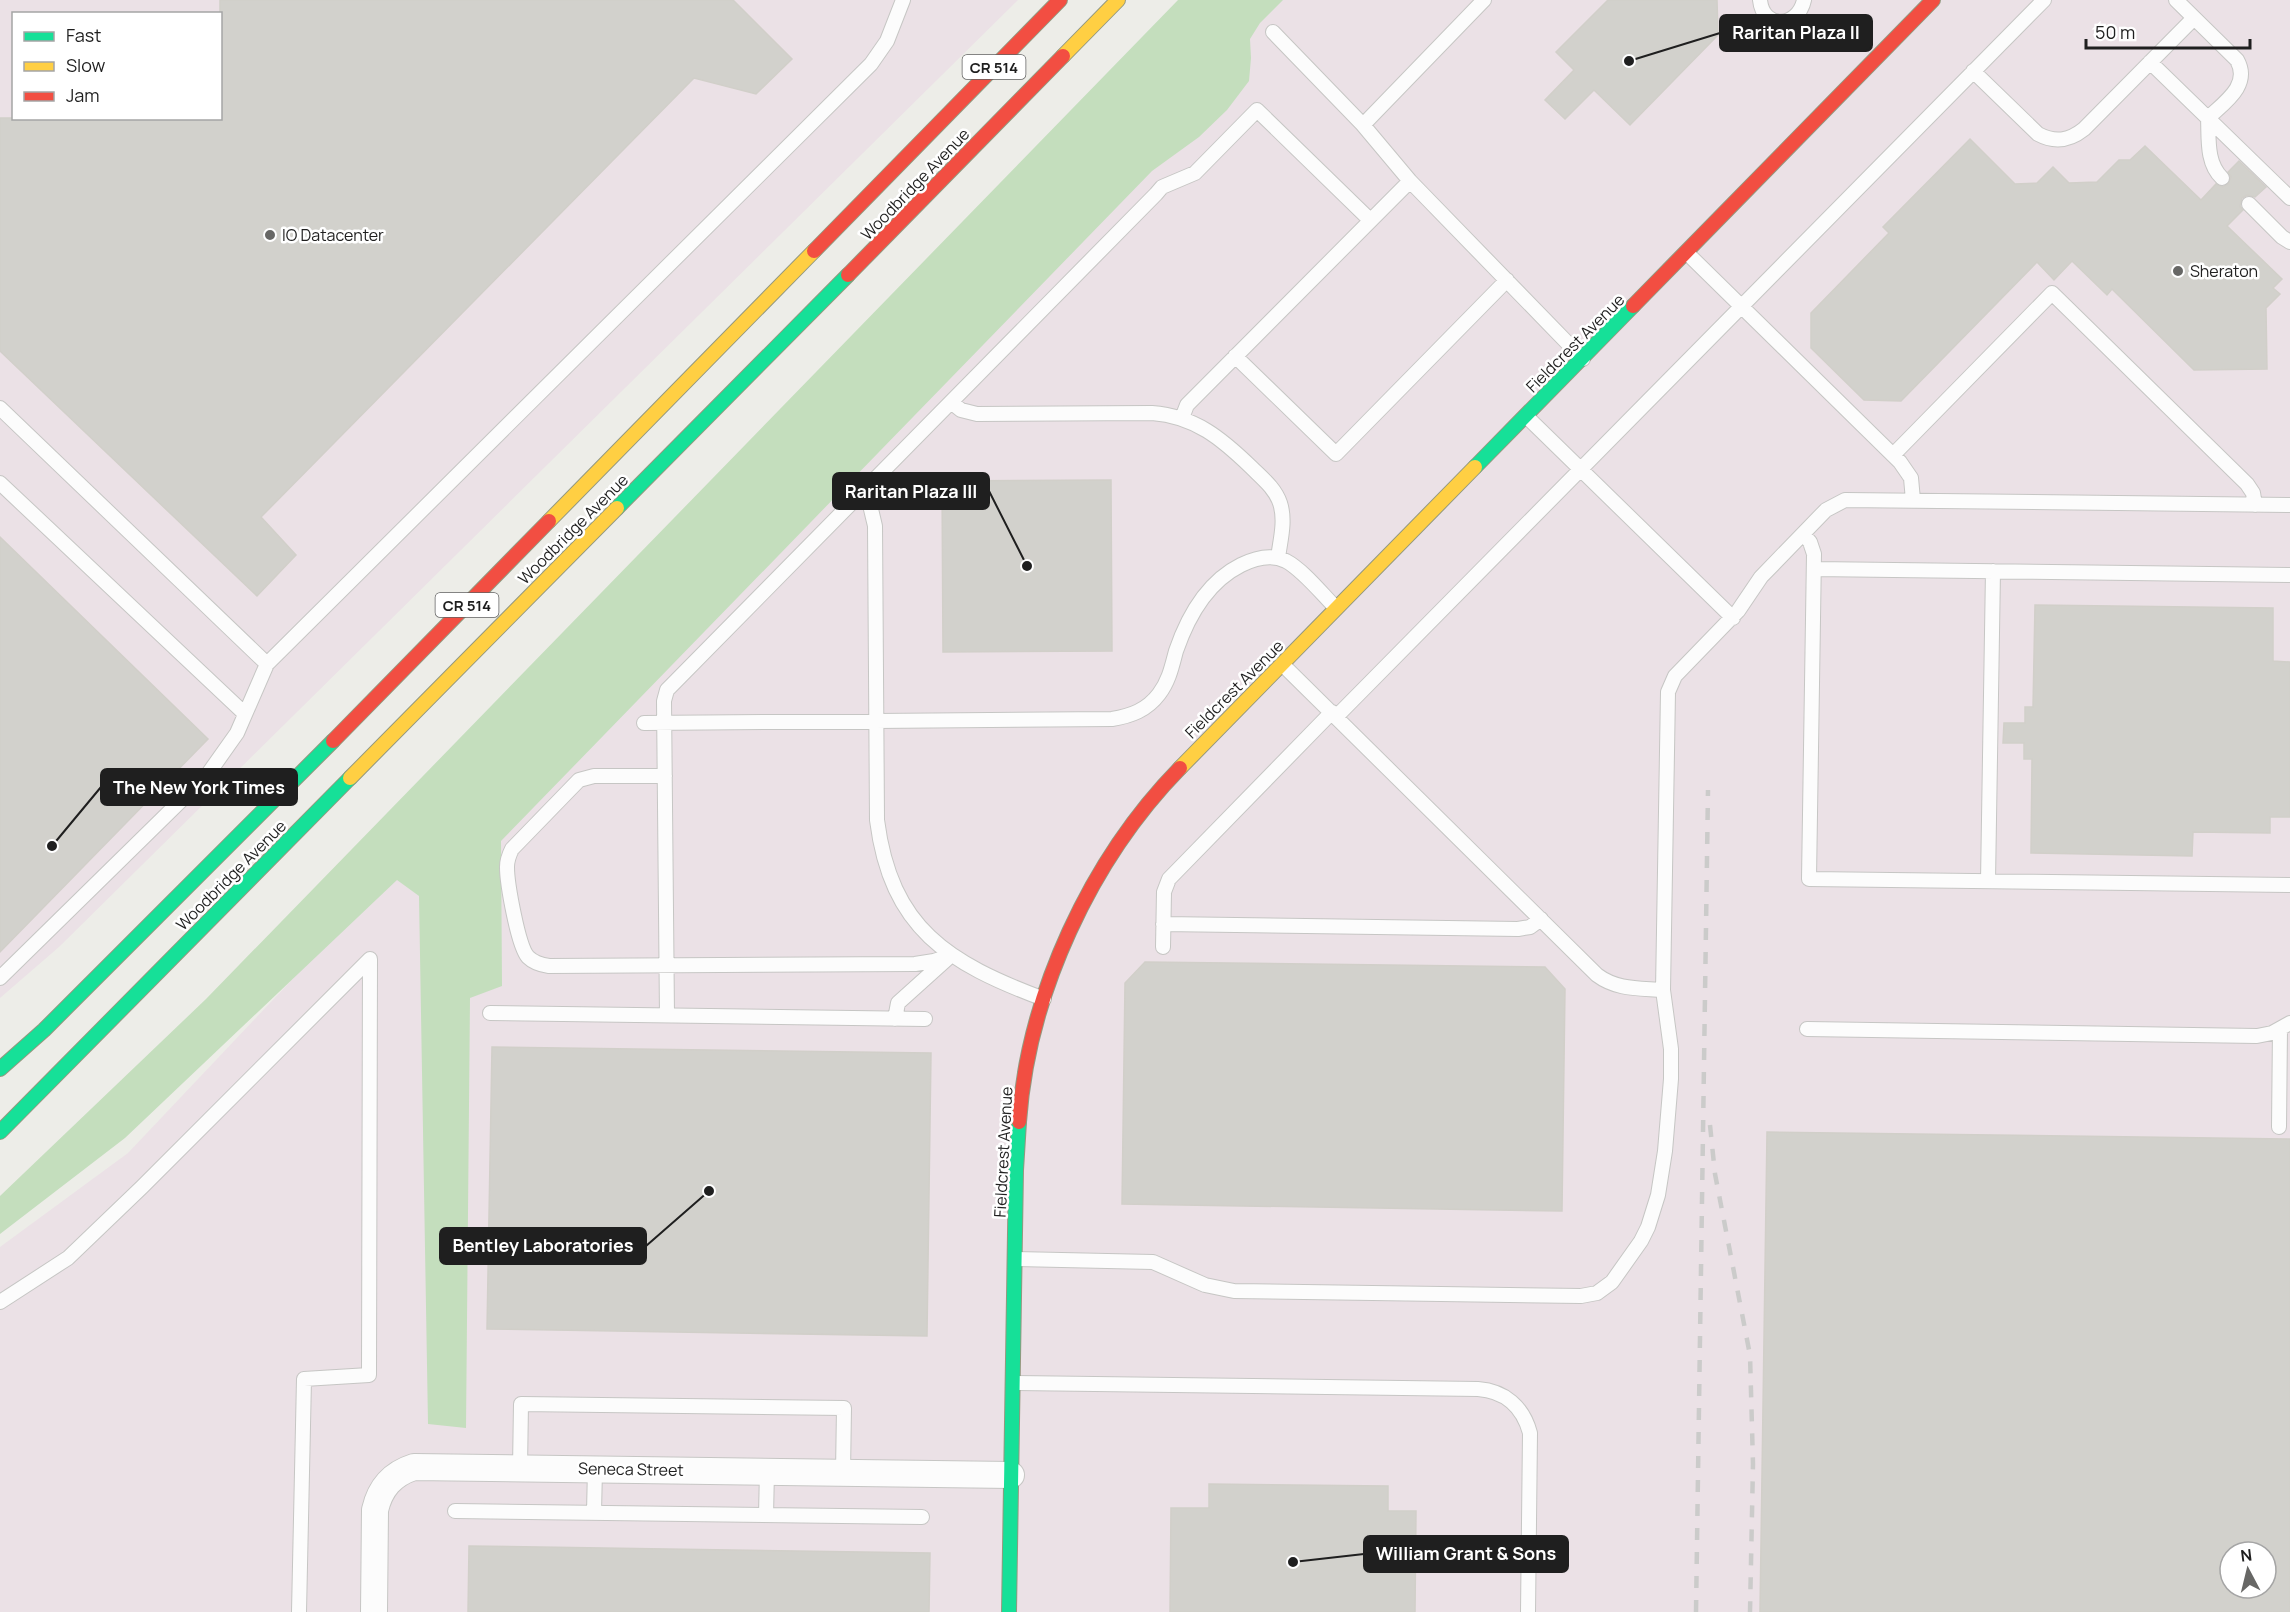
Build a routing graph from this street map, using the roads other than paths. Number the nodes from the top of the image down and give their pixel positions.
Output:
1 (903, 0) edge
2 (1060, 0) edge
3 (1118, 0) edge
4 (1484, 0) edge
5 (1760, 0) edge
6 (1804, 0) edge
7 (2044, 0) edge
8 (2176, 0) edge
9 (1925, 2) edge
10 (2194, 18) junction
11 (1273, 32) dead end
12 (2150, 62) junction
13 (1973, 71) junction
14 (2208, 118) junction
15 (1364, 125) junction
16 (2222, 178) dead end
17 (1410, 181) junction
18 (2290, 198) edge
19 (2249, 204) dead end
20 (1370, 220) junction
21 (2290, 242) edge
22 (1687, 253) junction
23 (1507, 280) junction
24 (1742, 306) junction
25 (1235, 356) junction
26 (1583, 359) junction
27 (951, 402) junction
28 (0, 408) edge
29 (1526, 416) junction
30 (1182, 418) junction
31 (1893, 455) junction
32 (1581, 469) junction
33 (0, 483) edge
34 (861, 494) junction
35 (1913, 500) junction
36 (2255, 504) junction
37 (2290, 505) edge
38 (1803, 534) junction
39 (1278, 558) junction
40 (1814, 569) junction
41 (1993, 571) junction
42 (2290, 575) edge
43 (1336, 609) junction
44 (1733, 618) junction
45 (267, 664) junction
46 (1282, 664) junction
47 (245, 714) junction
48 (1334, 715) junction
49 (877, 722) junction
50 (644, 723) dead end
51 (665, 723) junction
52 (665, 776) junction
53 (1988, 881) junction
54 (2290, 885) edge
55 (1540, 919) junction
56 (1163, 924) junction
57 (1163, 947) dead end
58 (952, 955) junction
59 (666, 965) junction
60 (0, 978) edge
61 (1663, 990) junction
62 (1044, 999) junction
63 (490, 1013) dead end
64 (667, 1015) junction
65 (895, 1019) junction
66 (925, 1019) dead end
67 (2285, 1026) edge
68 (1807, 1029) dead end
69 (0, 1069) edge
70 (2279, 1127) dead end
71 (0, 1131) edge
72 (1015, 1259) junction
73 (0, 1302) edge
74 (1013, 1383) junction
75 (520, 1468) junction
76 (595, 1469) junction
77 (766, 1471) junction
78 (843, 1472) junction
79 (1011, 1475) junction
80 (455, 1510) dead end
81 (594, 1512) junction
82 (766, 1515) junction
83 (922, 1517) dead end
84 (299, 1612) edge
85 (374, 1612) edge
86 (1010, 1612) edge
87 (1528, 1612) edge

1 - 45 lane
2 - 69 main road, Woodbridge Avenue / CR 514
3 - 71 main road, Woodbridge Avenue / CR 514
4 - 15 lane
5 - 6 lane
7 - 13 lane
8 - 10 lane
9 - 22 main road, Fieldcrest Avenue
10 - 12 lane
10 - 14 lane
11 - 15 lane
12 - 13 lane
12 - 14 lane
13 - 24 lane
14 - 16 lane
14 - 18 lane
15 - 17 lane
17 - 20 lane
17 - 23 lane
19 - 21 lane
20 - 25 lane
20 - 27 lane
22 - 24 lane
22 - 26 main road, Fieldcrest Avenue
23 - 25 lane
23 - 26 lane
24 - 31 lane
24 - 32 lane
25 - 30 lane
26 - 29 main road, Fieldcrest Avenue
27 - 30 lane
27 - 34 lane
28 - 45 lane
29 - 32 lane
29 - 43 main road, Fieldcrest Avenue
30 - 39 lane
31 - 35 lane
31 - 36 lane
32 - 44 lane
32 - 48 lane
33 - 47 lane
34 - 49 lane
34 - 51 lane
35 - 36 lane
35 - 38 lane
36 - 37 lane
38 - 40 lane
38 - 44 lane
39 - 43 lane
39 - 49 lane
40 - 41 lane
40 - 53 lane
41 - 42 lane
41 - 53 lane
43 - 46 main road, Fieldcrest Avenue
44 - 61 lane
45 - 47 lane
46 - 48 lane
46 - 62 main road, Fieldcrest Avenue
47 - 60 lane
48 - 55 lane
48 - 56 lane
49 - 51 lane
49 - 58 lane
50 - 51 lane
51 - 52 lane
52 - 59 lane
52 - 59 lane
53 - 54 lane
55 - 56 lane
55 - 61 lane
56 - 57 lane
58 - 59 lane
58 - 62 lane
58 - 65 lane
59 - 64 lane
61 - 72 lane
62 - 72 main road, Fieldcrest Avenue
63 - 64 lane
64 - 65 lane
65 - 66 lane
67 - 68 lane
67 - 70 lane
72 - 74 main road, Fieldcrest Avenue
73 - 84 lane
74 - 79 main road, Fieldcrest Avenue
74 - 87 lane
75 - 76 street, Seneca Street
75 - 78 lane
75 - 85 street, Seneca Street
76 - 77 street, Seneca Street
76 - 81 lane
77 - 78 street, Seneca Street
77 - 82 lane
78 - 79 street, Seneca Street
79 - 86 main road, Fieldcrest Avenue
80 - 81 lane
81 - 82 lane
82 - 83 lane

